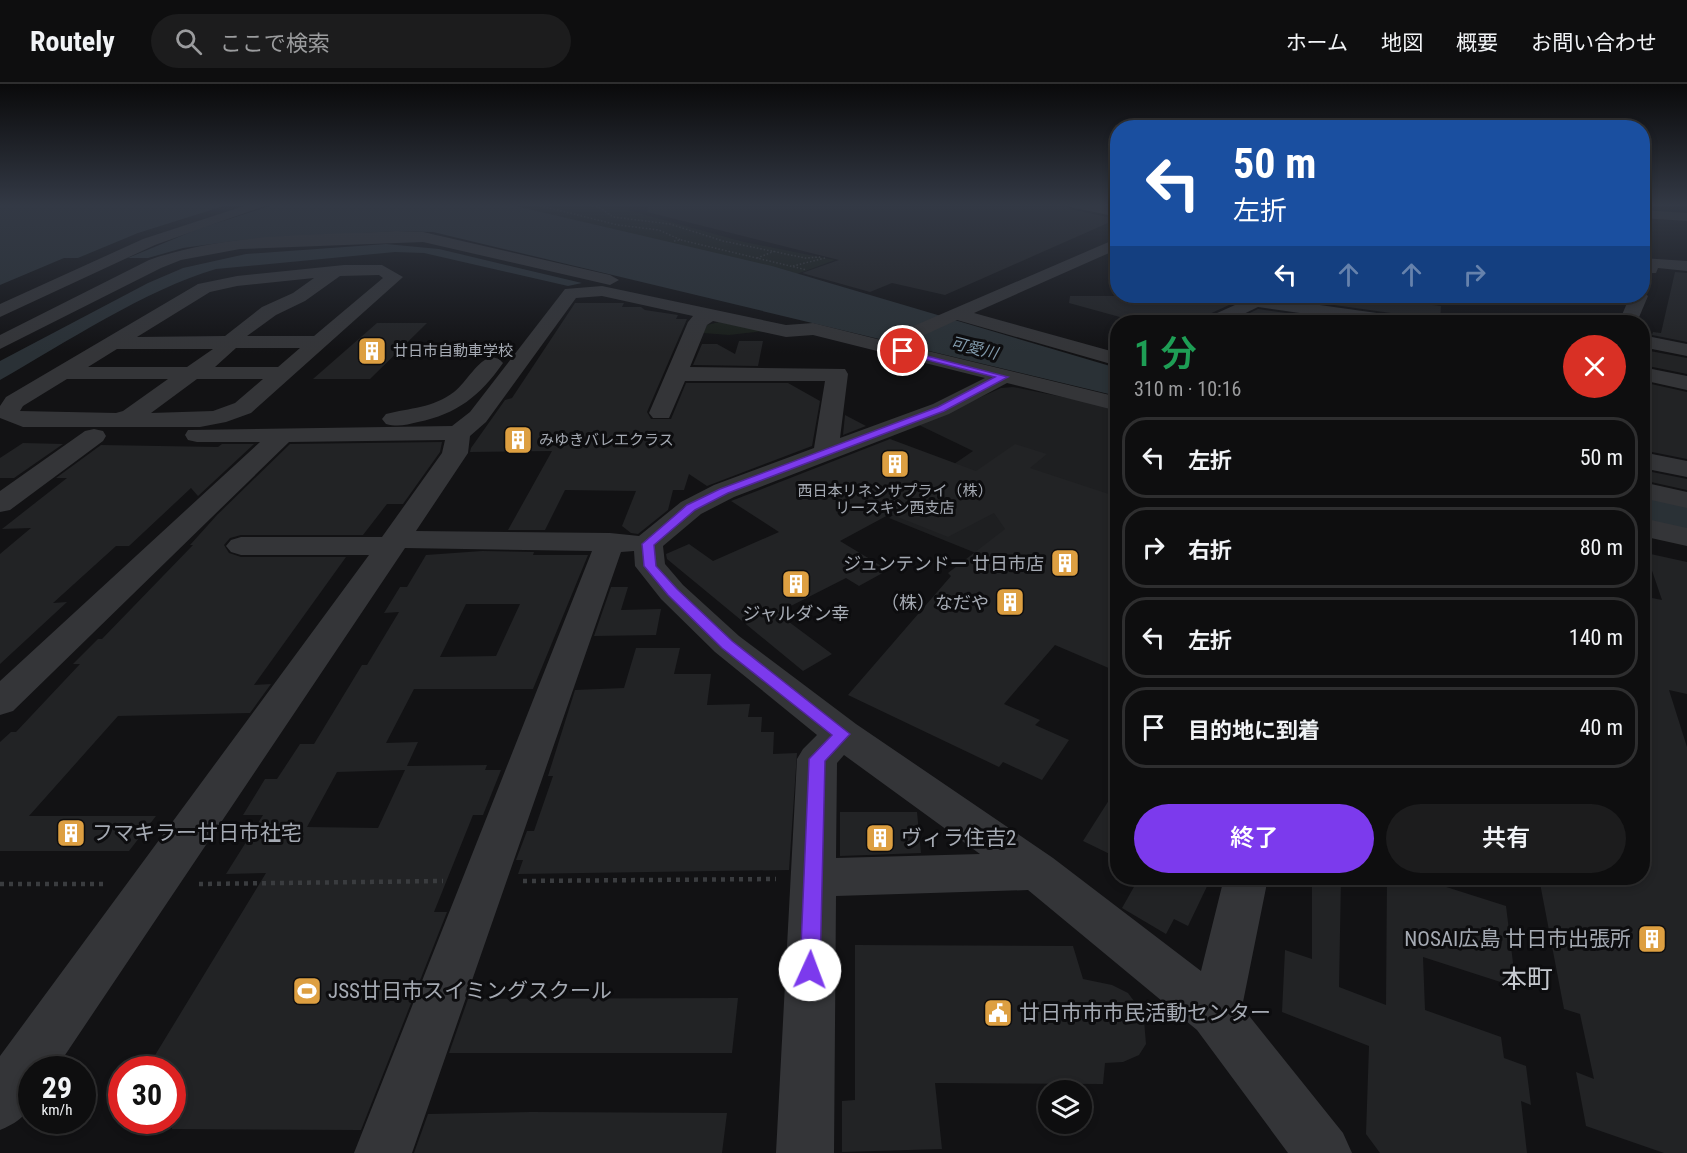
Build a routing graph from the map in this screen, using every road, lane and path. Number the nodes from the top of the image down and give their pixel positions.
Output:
1 (102, 254) edge
2 (124, 254) edge
3 (188, 254) edge
4 (501, 254) edge
5 (734, 254) edge
6 (739, 254) edge
7 (768, 254) edge
8 (788, 254) edge
9 (1094, 254) edge
10 (821, 256) dead end
11 (756, 258) junction
12 (825, 258) dead end
13 (1650, 262) edge
14 (786, 266) junction
15 (1687, 266) edge
16 (797, 268) junction
17 (793, 269) dead end
18 (1650, 269) edge
19 (807, 270) dead end
20 (1687, 273) edge
21 (0, 300) edge
22 (225, 302) dead end
23 (367, 302) junction
24 (1251, 303) edge
25 (1269, 303) edge
26 (318, 308) junction
27 (203, 309) dead end
28 (0, 311) edge
29 (262, 313) junction
30 (1227, 315) edge
31 (1350, 315) edge
32 (707, 316) junction
33 (955, 316) junction
34 (166, 317) junction
35 (813, 329) junction
36 (1650, 342) edge
37 (0, 343) edge
38 (119, 343) junction
39 (231, 343) junction
40 (506, 344) dead end
41 (888, 345) junction
42 (1687, 350) edge
43 (213, 358) junction
44 (1110, 358) edge
45 (61, 373) junction
46 (193, 373) junction
47 (678, 374) junction
48 (1650, 376) edge
49 (1004, 377) junction
50 (1687, 383) edge
51 (269, 385) junction
52 (32, 391) junction
53 (163, 394) junction
54 (1110, 402) edge
55 (661, 413) dead end
56 (859, 414) junction
57 (105, 428) junction
58 (458, 433) junction
59 (283, 434) junction
60 (0, 436) edge
61 (826, 452) junction
62 (1650, 462) edge
63 (1687, 469) edge
64 (1650, 492) edge
65 (1687, 500) edge
66 (0, 504) edge
67 (1650, 529) edge
68 (1687, 537) edge
69 (393, 542) junction
70 (629, 543) junction
71 (241, 546) dead end
72 (0, 702) edge
73 (842, 734) junction
74 (1037, 871) junction
75 (813, 878) junction
76 (484, 881) junction
77 (0, 884) edge
78 (153, 884) junction
79 (1244, 885) edge
80 (1215, 1013) junction
81 (0, 1102) edge
82 (383, 1153) edge
83 (805, 1153) edge
84 (1323, 1153) edge

1 - 21 street
2 - 28 street
3 - 37 street
4 - 35 street
5 - 11 path
6 - 11 path
7 - 11 path
8 - 10 path
9 - 33 street
11 - 14 path
12 - 14 path
13 - 15 street
14 - 16 path
16 - 17 path
16 - 19 path
18 - 20 street
22 - 26 street
23 - 26 street
23 - 26 street
23 - 26 street
24 - 30 street
25 - 31 street
26 - 29 street
26 - 29 street
26 - 34 street
26 - 39 street
26 - 51 street
27 - 34 street
29 - 38 street
29 - 39 street
32 - 35 street
32 - 47 street
32 - 58 street
33 - 41 street
33 - 44 street
34 - 38 street
35 - 41 street
36 - 42 street
38 - 39 street
38 - 45 street
39 - 43 street
40 - 51 street
41 - 49 street
43 - 46 street
43 - 51 street
45 - 46 street
45 - 52 street
46 - 51 street
46 - 53 street
47 - 55 street
47 - 56 street
48 - 50 street
49 - 54 street
49 - 56 street
51 - 53 street
51 - 53 street
51 - 57 street
52 - 53 street
52 - 57 street
53 - 57 street
56 - 61 street
56 - 61 street
57 - 59 street
57 - 60 street
57 - 66 street
58 - 59 street
58 - 69 street
59 - 72 street
61 - 70 street
62 - 63 street
64 - 65 street
67 - 68 street
69 - 70 street
69 - 71 street
69 - 78 street
70 - 73 street
70 - 76 street
73 - 74 street
73 - 75 street
74 - 75 street
74 - 80 street
75 - 76 path
75 - 83 street
76 - 78 path
76 - 82 street
77 - 78 path
78 - 81 street
79 - 80 street
80 - 84 street

